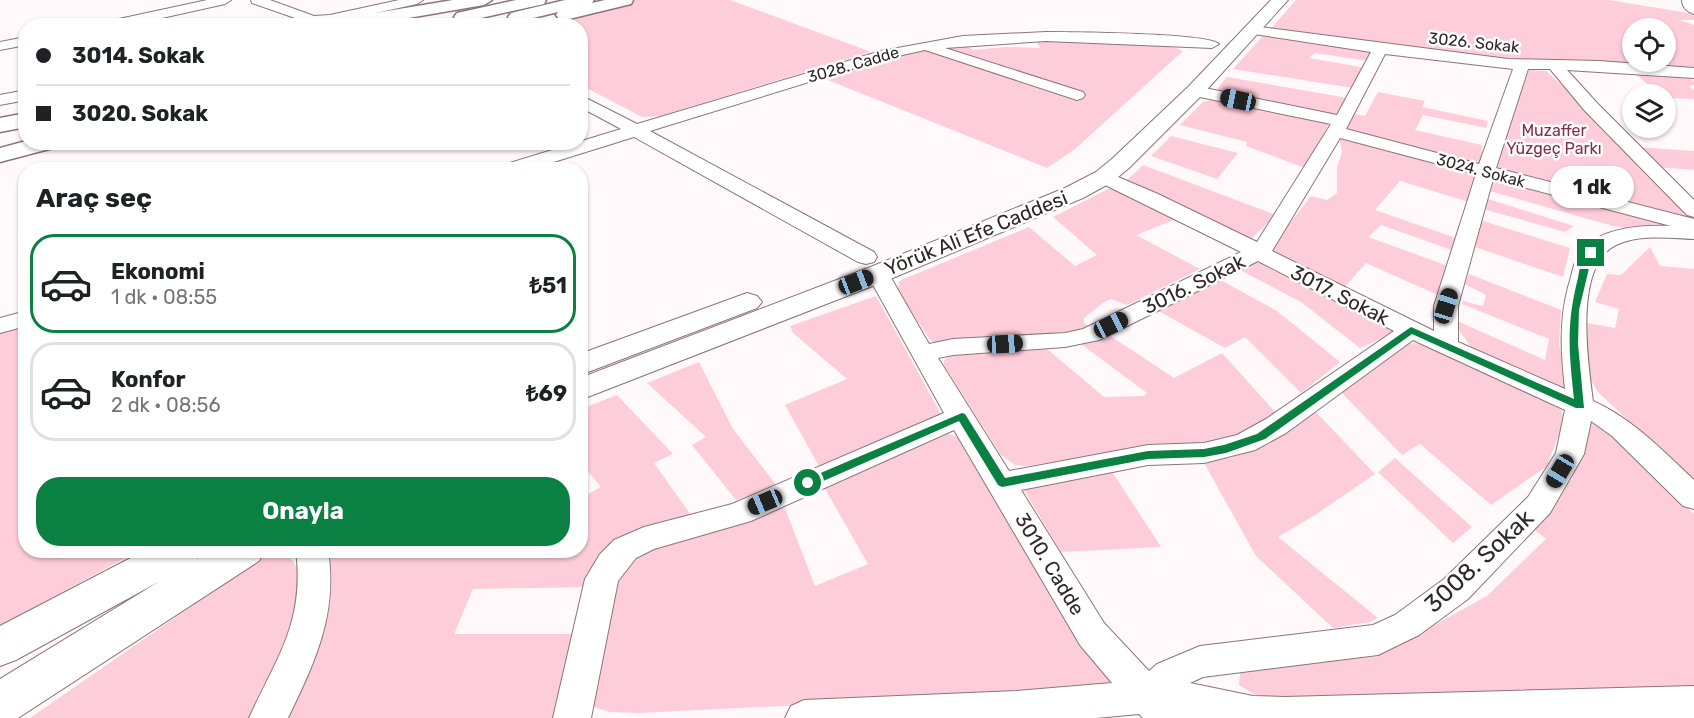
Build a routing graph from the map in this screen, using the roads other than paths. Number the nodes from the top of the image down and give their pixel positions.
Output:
1 (225, 0) edge
2 (257, 0) edge
3 (417, 0) edge
4 (484, 0) edge
5 (538, 0) edge
6 (586, 0) edge
7 (609, 0) edge
8 (625, 0) edge
9 (1257, 0) edge
10 (1280, 0) edge
11 (1690, 0) edge
12 (1694, 9) edge
13 (142, 18) edge
14 (307, 18) edge
15 (347, 18) edge
16 (375, 18) edge
17 (462, 18) edge
18 (513, 18) edge
19 (537, 18) edge
20 (554, 18) edge
21 (1252, 30) junction
22 (18, 43) edge
23 (1212, 44) junction
24 (922, 45) junction
25 (0, 46) edge
26 (1380, 49) junction
27 (1521, 65) junction
28 (1555, 66) junction
29 (1693, 74) edge
30 (1196, 91) junction
31 (1077, 95) dead end
32 (18, 97) edge
33 (0, 100) edge
34 (588, 105) edge
35 (18, 122) edge
36 (0, 126) edge
37 (1340, 127) junction
38 (632, 130) junction
39 (18, 137) edge
40 (0, 141) edge
41 (588, 144) edge
42 (18, 150) edge
43 (570, 150) edge
44 (0, 154) edge
45 (532, 162) edge
46 (1080, 169) junction
47 (1486, 171) junction
48 (1104, 177) junction
49 (1694, 211) edge
50 (1694, 226) edge
51 (1694, 234) edge
52 (1257, 253) junction
53 (872, 266) junction
54 (18, 320) edge
55 (0, 326) edge
56 (1411, 330) junction
57 (1446, 346) junction
58 (922, 353) junction
59 (588, 362) edge
60 (588, 387) edge
61 (1580, 405) junction
62 (962, 416) junction
63 (1002, 483) junction
64 (1694, 498) edge
65 (167, 558) edge
66 (232, 558) edge
67 (313, 558) edge
68 (0, 647) edge
69 (1694, 703) edge
70 (0, 704) edge
71 (1157, 707) edge
72 (268, 718) edge
73 (572, 718) edge
74 (823, 718) edge

1 - 13 street
2 - 14 street
3 - 15 street
4 - 16 highway
5 - 17 highway
6 - 18 highway
7 - 19 highway
8 - 20 highway
9 - 23 street, Yörük Ali Efe Caddesi
10 - 21 street, Yörük Ali Efe Caddesi
11 - 12 street
21 - 26 street, 3026. Sokak
21 - 30 street, Yörük Ali Efe Caddesi
22 - 25 street
23 - 24 street, 3028. Cadde
23 - 46 street, Yörük Ali Efe Caddesi
24 - 31 street
24 - 38 street, 3028. Cadde
26 - 27 street, 3026. Sokak
26 - 37 street
27 - 28 street, 3026. Sokak
27 - 47 street
28 - 29 street, 3026. Sokak
28 - 49 street
30 - 37 street, 3024. Sokak
30 - 48 street, Yörük Ali Efe Caddesi
32 - 33 street
34 - 38 street
35 - 36 highway
37 - 47 street, 3024. Sokak
37 - 52 street
38 - 41 street, 3028. Cadde
38 - 53 street
39 - 40 highway
42 - 44 highway
43 - 45 street, 3028. Cadde
46 - 48 street
46 - 53 street, Yörük Ali Efe Caddesi
47 - 50 street, 3024. Sokak
47 - 57 street
48 - 52 street, 3017. Sokak
48 - 53 street, Yörük Ali Efe Caddesi
51 - 61 street, 3008. Sokak
52 - 56 street, 3017. Sokak
52 - 58 street, 3016. Sokak
53 - 58 street, 3010. Cadde
53 - 59 street, Yörük Ali Efe Caddesi
53 - 60 street, Yörük Ali Efe Caddesi
54 - 55 street
56 - 57 street, 3017. Sokak
56 - 63 street
57 - 61 street, 3017. Sokak
58 - 62 street, 3010. Cadde
61 - 64 street, 3017. Sokak
61 - 71 street, 3008. Sokak
62 - 63 street, 3010. Cadde
62 - 73 street
63 - 71 street, 3010. Cadde
65 - 68 street
66 - 70 street
67 - 72 street
69 - 71 street
71 - 74 street

